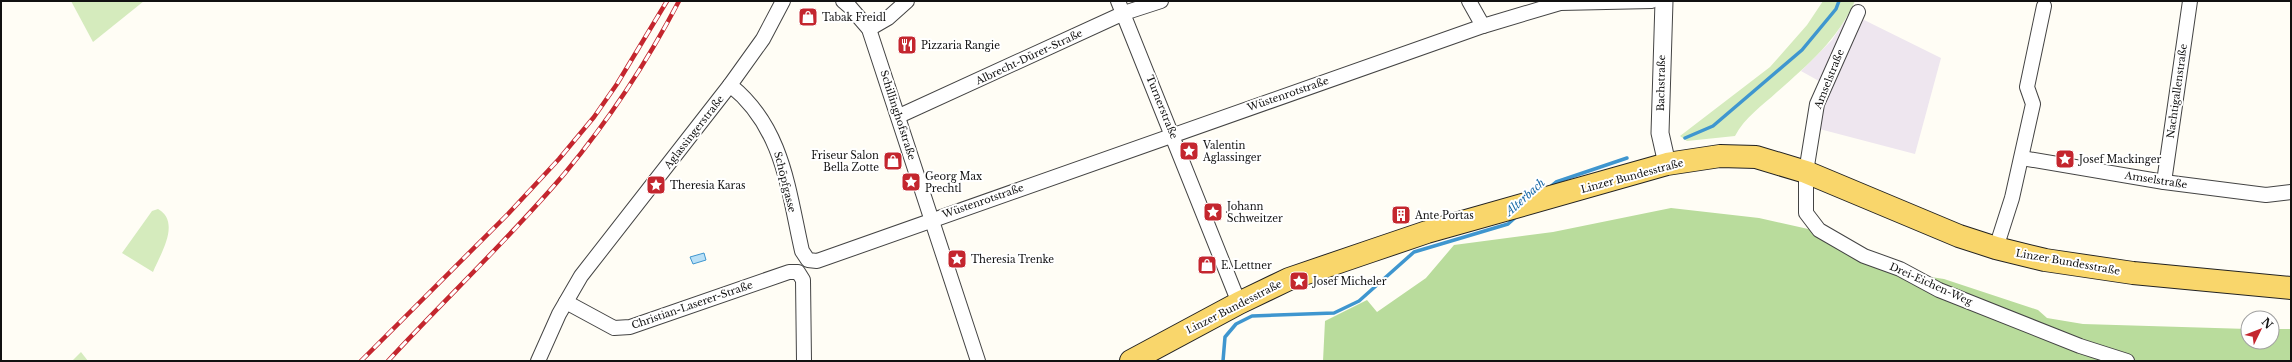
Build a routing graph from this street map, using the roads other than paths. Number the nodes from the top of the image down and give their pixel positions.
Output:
1 (783, 1) edge
2 (843, 1) edge
3 (907, 1) edge
4 (1161, 1) edge
5 (1470, 1) edge
6 (1652, 1) edge
7 (1664, 1) edge
8 (2190, 1) edge
9 (2044, 6) dead end
10 (1121, 7) edge
11 (1858, 12) dead end
12 (1483, 26) junction
13 (869, 29) junction
14 (730, 85) junction
15 (899, 116) junction
16 (1173, 134) junction
17 (2022, 158) junction
18 (1667, 164) junction
19 (1806, 172) junction
20 (2164, 182) junction
21 (2291, 192) edge
22 (932, 219) junction
23 (1996, 248) junction
24 (2291, 288) edge
25 (566, 302) junction
26 (1239, 303) junction
27 (538, 361) edge
28 (804, 361) edge
29 (978, 361) edge
30 (1131, 361) edge
31 (2127, 361) edge

1 - 14 street, Aglassingerstraße
2 - 13 street, Schillinghofstraße
3 - 13 street
4 - 10 street, Albrecht-Dürer-Straße
5 - 12 street
6 - 12 street, Wüstenrotstraße
7 - 18 street, Bachstraße
8 - 20 street, Nachtigallenstraße
9 - 17 street
10 - 15 street, Albrecht-Dürer-Straße
10 - 16 street, Turnerstraße
11 - 19 street, Amselstraße
12 - 16 street, Wüstenrotstraße
13 - 15 street, Schillinghofstraße
14 - 22 street, Schöpfgasse
14 - 25 street, Aglassingerstraße
15 - 22 street, Schillinghofstraße
16 - 22 street, Wüstenrotstraße
16 - 26 street, Turnerstraße
17 - 20 street, Amselstraße
17 - 23 street
18 - 19 main road, Linzer Bundesstraße
18 - 26 main road, Linzer Bundesstraße
19 - 23 main road, Linzer Bundesstraße
19 - 31 street, Drei-Eichen-Weg
20 - 21 street, Amselstraße
22 - 29 street, Schillinghofstraße
23 - 24 main road, Linzer Bundesstraße
25 - 27 street, Aglassingerstraße
25 - 28 street, Christian-Laserer-Straße
26 - 30 main road, Linzer Bundesstraße

